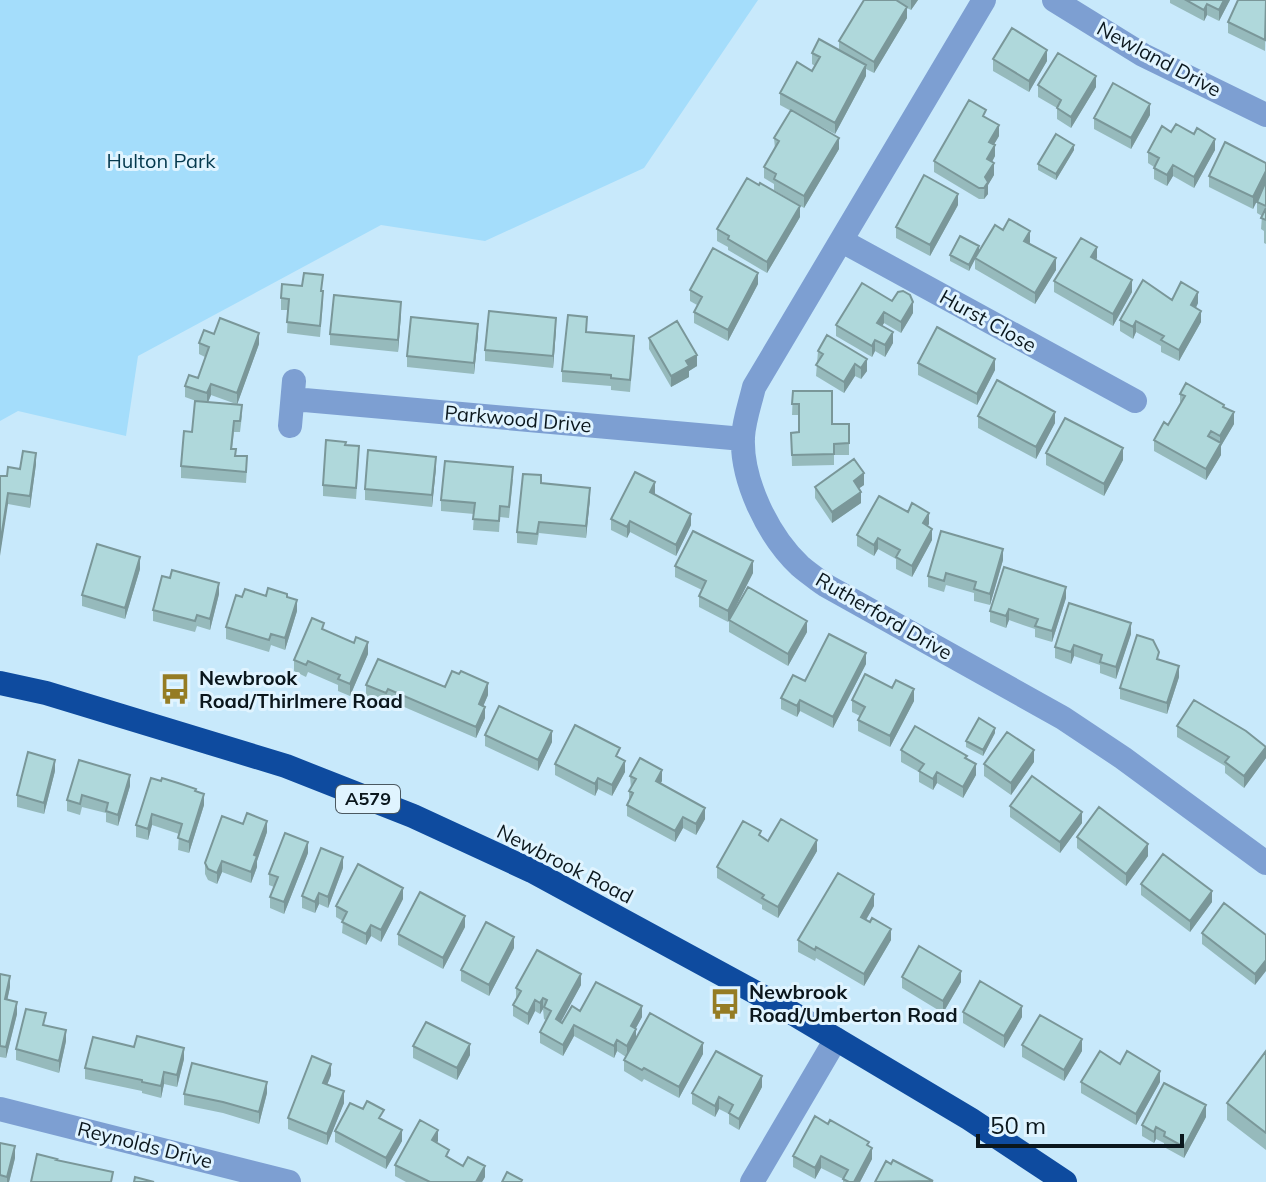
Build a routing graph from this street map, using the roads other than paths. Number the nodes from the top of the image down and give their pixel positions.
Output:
1 (984, 0) edge
2 (1054, 0) edge
3 (1266, 115) edge
4 (842, 241) junction
5 (1134, 403) dead end
6 (290, 426) dead end
7 (743, 439) junction
8 (0, 683) edge
9 (1266, 863) edge
10 (836, 1039) junction
11 (0, 1109) edge
12 (289, 1182) edge
13 (752, 1182) edge
14 (1065, 1182) edge

1 - 4 street, Rutherford Drive
2 - 3 street, Newland Drive
4 - 5 street, Hurst Close
4 - 7 street, Rutherford Drive
6 - 7 street, Parkwood Drive
7 - 9 street, Rutherford Drive
8 - 10 highway, Newbrook Road / A579
10 - 13 street
10 - 14 highway, Newbrook Road / A579
11 - 12 street, Reynolds Drive

